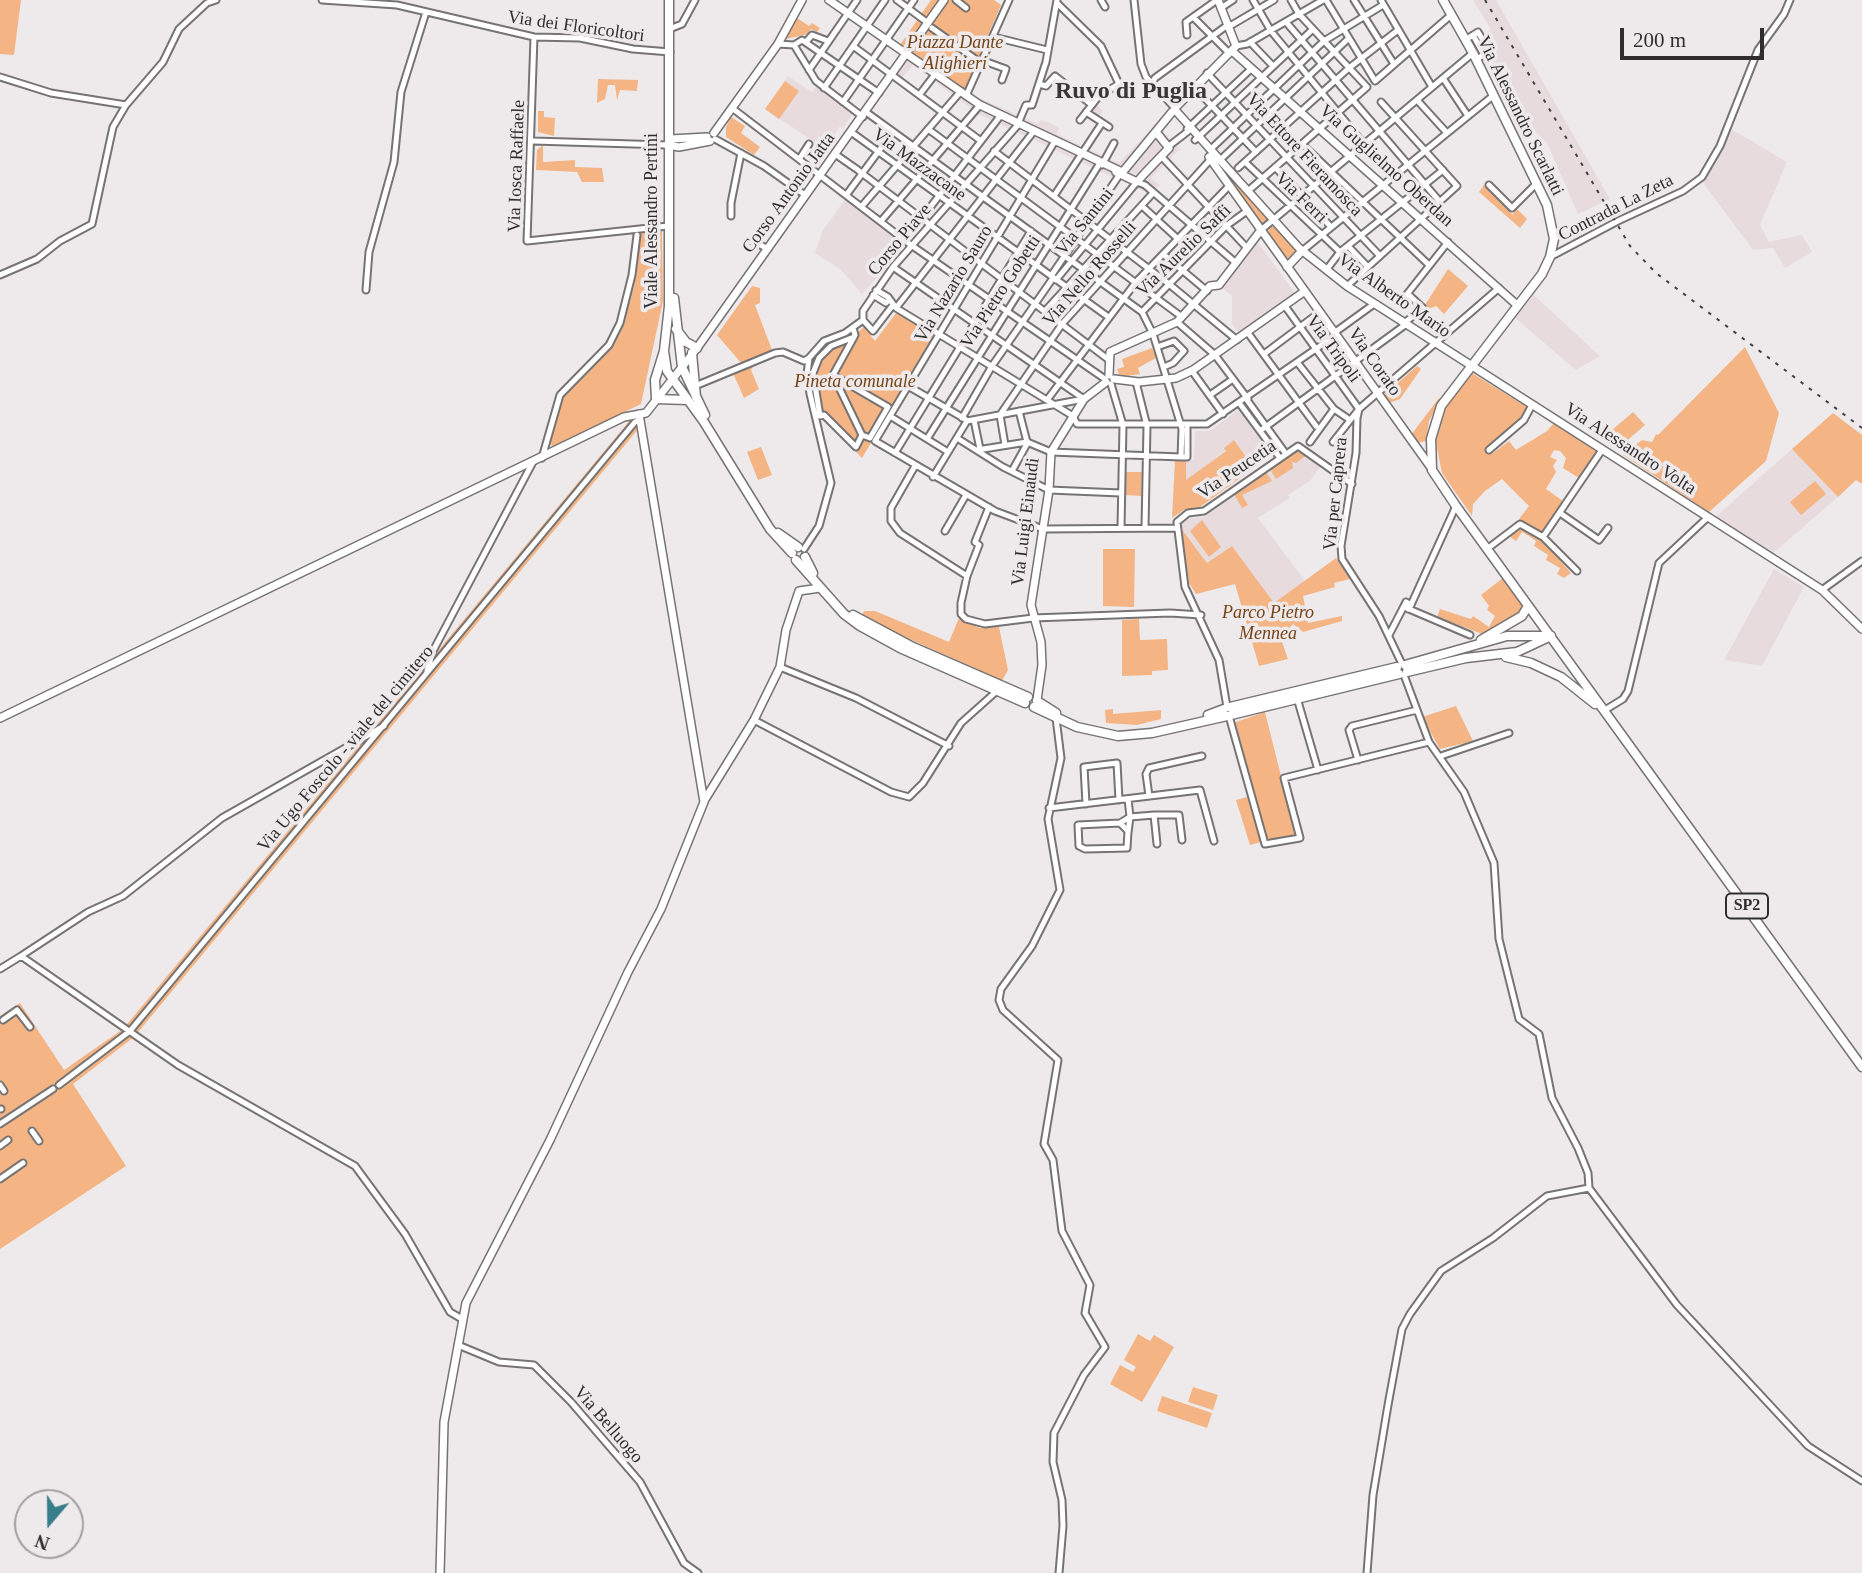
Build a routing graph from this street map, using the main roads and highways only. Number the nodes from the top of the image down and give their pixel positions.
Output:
1 (671, 0) edge
2 (802, 0) edge
3 (829, 0) edge
4 (944, 0) edge
5 (1217, 0) edge
6 (1443, 0) edge
7 (1231, 50) junction
8 (907, 52) junction
9 (1174, 110) junction
10 (1156, 132) junction
11 (670, 144) junction
12 (1214, 159) junction
13 (1121, 173) junction
14 (1261, 230) junction
15 (1302, 251) junction
16 (1288, 269) junction
17 (1305, 291) junction
18 (1517, 305) junction
19 (675, 328) junction
20 (695, 350) junction
21 (664, 351) junction
22 (1469, 366) junction
23 (682, 367) junction
24 (671, 380) junction
25 (1109, 380) junction
26 (692, 400) junction
27 (655, 401) junction
28 (641, 415) junction
29 (1432, 439) junction
30 (1414, 445) junction
31 (1432, 470) junction
32 (799, 553) junction
33 (805, 571) junction
34 (820, 588) junction
35 (799, 591) junction
36 (1528, 606) junction
37 (1862, 629) edge
38 (1551, 636) junction
39 (1466, 648) junction
40 (1500, 655) junction
41 (1402, 670) junction
42 (1032, 701) junction
43 (1228, 711) junction
44 (0, 718) edge
45 (1611, 720) junction
46 (704, 802) junction
47 (1862, 1067) edge
48 (440, 1573) edge

1 - 11 main road, Viale Alessandro Pertini
2 - 11 main road
3 - 8 main road
4 - 8 main road, Corso Antonio Jatta
5 - 7 main road
6 - 18 main road, Via Alessandro Scarlatti
7 - 9 main road
7 - 18 main road, Via Guglielmo Oberdan
8 - 13 main road
8 - 20 main road, Corso Antonio Jatta
9 - 10 main road
9 - 12 main road
10 - 13 main road
10 - 13 main road
11 - 19 main road, Viale Alessandro Pertini
11 - 21 main road, Viale Alessandro Pertini
12 - 14 main road, Via Corato
12 - 15 main road, Via Alberto Mario
14 - 16 main road, Via Corato
14 - 25 main road
15 - 16 main road
15 - 22 main road, Via Alberto Mario
16 - 17 main road, Via Corato
17 - 25 main road
17 - 30 main road, Via Corato
18 - 22 main road, Via Alessandro Scarlatti
19 - 20 main road
19 - 23 main road, Viale Alessandro Pertini
20 - 23 main road
20 - 26 main road, Viale Alessandro Pertini
21 - 24 main road, Viale Alessandro Pertini
21 - 27 main road
22 - 29 main road, Via Alessandro Scarlatti
22 - 37 main road, Via Alessandro Volta
23 - 24 main road
23 - 26 main road, Viale Alessandro Pertini
24 - 26 main road, Viale Alessandro Pertini
24 - 27 main road
25 - 42 main road, Via Luigi Einaudi
26 - 27 main road
26 - 32 main road, Viale Alessandro Pertini
27 - 28 main road
28 - 44 main road
28 - 46 main road
29 - 30 main road
29 - 31 main road, Via Alessandro Scarlatti
30 - 31 main road, Via Corato
31 - 36 main road
32 - 33 main road, Viale Alessandro Pertini
32 - 42 main road, Viale Alessandro Pertini
33 - 34 main road, Viale Alessandro Pertini
33 - 35 main road
34 - 35 main road
34 - 42 main road, Viale Alessandro Pertini
35 - 46 main road
36 - 38 main road
36 - 39 main road
38 - 39 main road
38 - 40 main road
38 - 45 main road, SP2
39 - 41 main road
40 - 41 main road
40 - 45 main road
41 - 43 main road
41 - 43 main road
42 - 43 main road, Viale Alessandro Pertini
42 - 43 main road, Viale Alessandro Pertini
45 - 47 main road, SP2
46 - 48 main road

